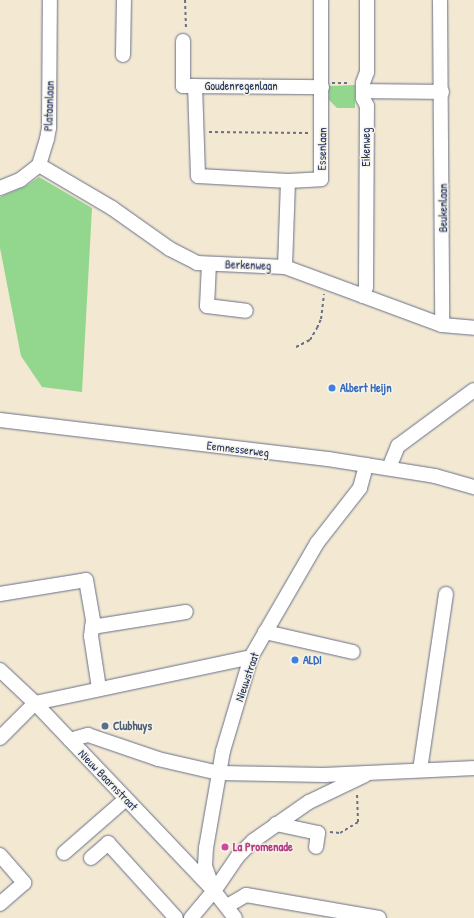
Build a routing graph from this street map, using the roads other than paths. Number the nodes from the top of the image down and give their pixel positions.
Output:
1 (50, 0) edge
2 (124, 0) edge
3 (321, 0) edge
4 (367, 0) edge
5 (440, 0) edge
6 (183, 41) road end
7 (123, 55) dead end
8 (322, 85) junction
9 (195, 86) junction
10 (363, 87) junction
11 (442, 92) junction
12 (39, 165) junction
13 (288, 181) junction
14 (0, 188) edge
15 (209, 264) junction
16 (285, 267) junction
17 (362, 296) junction
18 (246, 311) dead end
19 (442, 325) junction
20 (474, 328) edge
21 (474, 390) edge
22 (0, 420) edge
23 (366, 465) junction
24 (388, 468) junction
25 (474, 487) edge
26 (0, 594) edge
27 (446, 594) dead end
28 (186, 612) dead end
29 (92, 627) junction
30 (265, 632) junction
31 (353, 652) dead end
32 (251, 657) junction
33 (0, 670) edge
34 (99, 688) junction
35 (35, 703) junction
36 (0, 738) edge
37 (70, 740) junction
38 (474, 768) edge
39 (420, 770) junction
40 (219, 773) junction
41 (371, 773) junction
42 (126, 799) junction
43 (276, 824) junction
44 (316, 847) dead end
45 (64, 853) dead end
46 (0, 855) edge
47 (91, 858) dead end
48 (214, 891) junction
49 (0, 904) edge
50 (227, 906) junction
51 (176, 918) edge
52 (191, 918) edge
53 (235, 918) edge
54 (379, 918) edge

1 - 12 street, Plataanlaan
2 - 7 street
3 - 8 street, Essenlaan
4 - 10 street, Eikenweg
5 - 11 street, Beukenlaan
6 - 9 street
8 - 9 street, Goudenregenlaan
8 - 13 street, Essenlaan
9 - 13 street, Goudenregenlaan
10 - 11 street
10 - 17 street, Eikenweg
11 - 19 street, Beukenlaan
12 - 14 street
12 - 15 street, Berkenweg
13 - 16 street
15 - 16 street, Berkenweg
15 - 18 street
16 - 17 street, Berkenweg
17 - 19 street, Berkenweg
19 - 20 street, Berkenweg
21 - 24 street
22 - 23 street, Eemnesserweg
23 - 24 street, Eemnesserweg
23 - 30 street, Nieuwstraat
24 - 25 street, Eemnesserweg
26 - 29 street
27 - 39 street
28 - 29 street
29 - 34 street
30 - 31 street
30 - 32 street, Nieuwstraat
32 - 34 street
32 - 40 street, Nieuwstraat
33 - 35 street, Nieuw Baarnstraat
34 - 35 street
35 - 36 street
35 - 37 street, Nieuw Baarnstraat
37 - 40 street
37 - 42 street, Nieuw Baarnstraat
38 - 39 street
39 - 41 street
40 - 41 street
40 - 48 street, Nieuwstraat
41 - 43 street
42 - 45 street
42 - 48 street, Nieuw Baarnstraat
43 - 44 street
43 - 48 street
46 - 49 street
47 - 51 street
48 - 50 street, Nieuw Baarnstraat
48 - 52 street
50 - 53 street, Nieuw Baarnstraat
50 - 54 street

